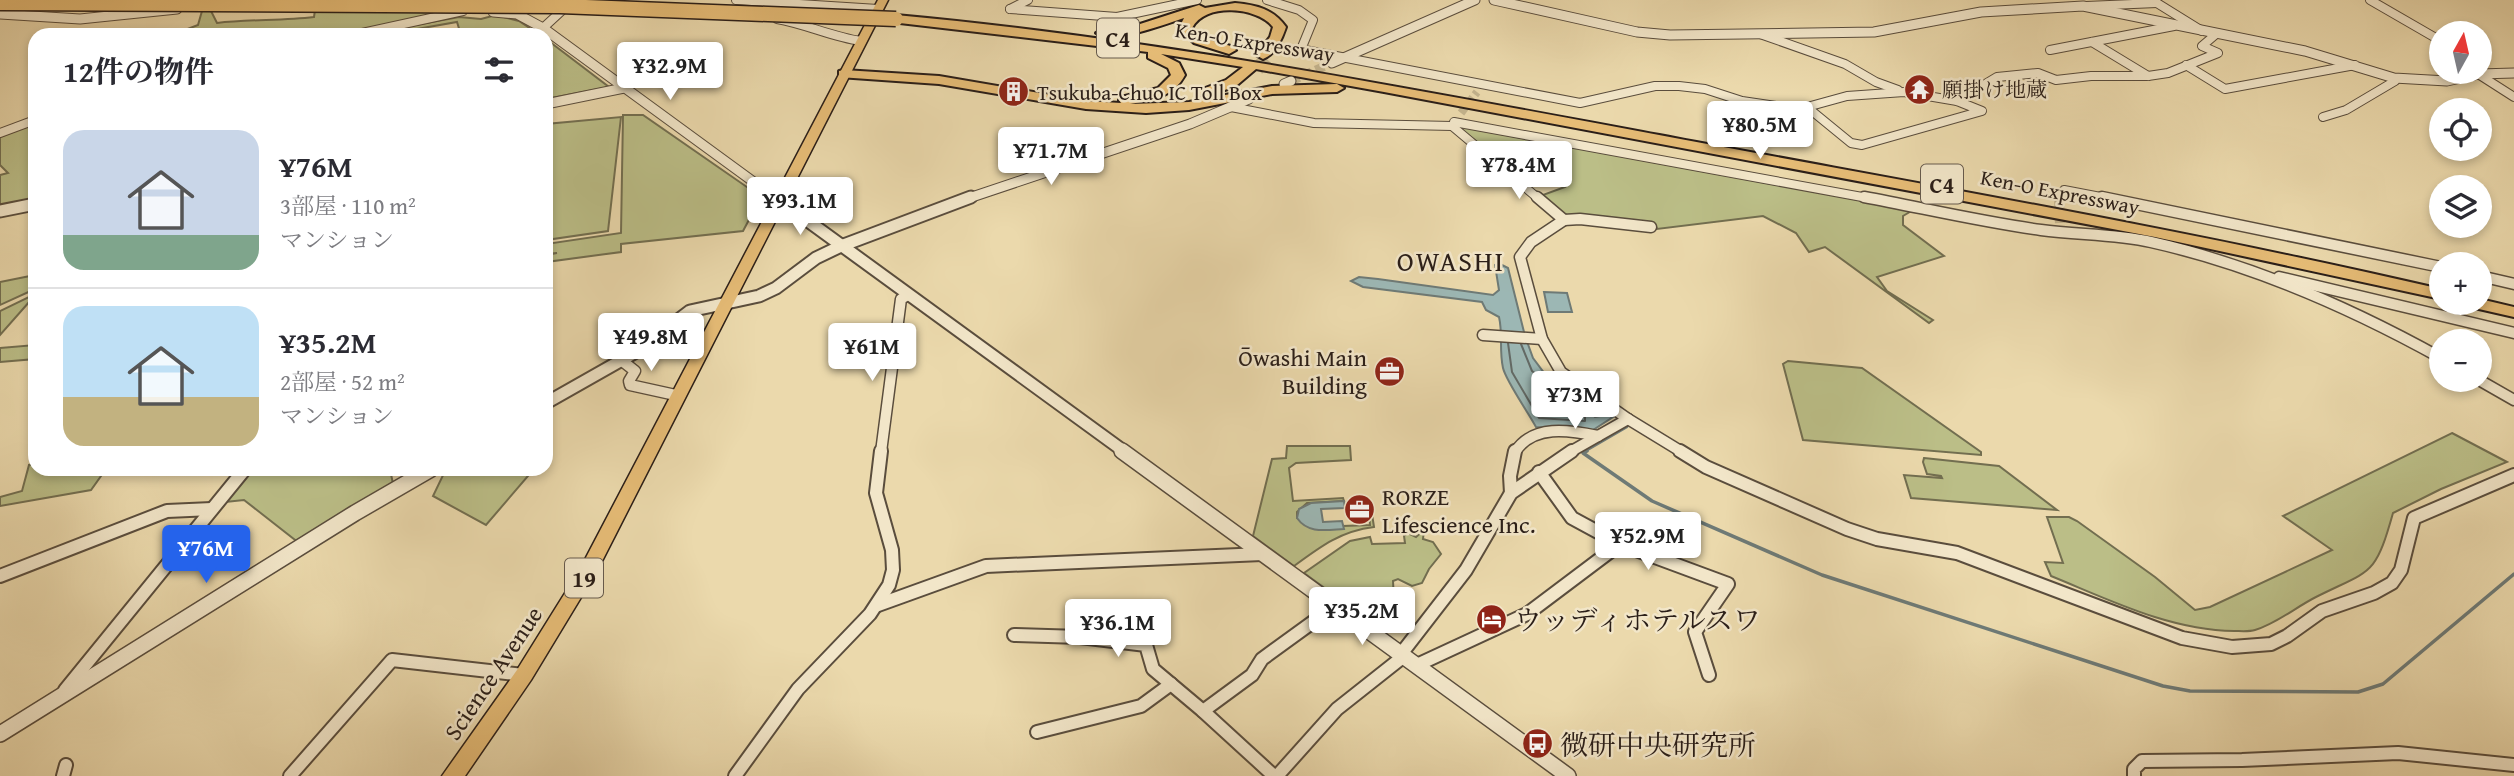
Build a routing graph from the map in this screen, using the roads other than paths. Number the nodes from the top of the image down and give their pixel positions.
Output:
1 (75, 0) edge
2 (122, 0) edge
3 (210, 0) edge
4 (432, 0) edge
5 (572, 0) edge
6 (736, 0) edge
7 (1028, 0) edge
8 (1197, 0) edge
9 (1267, 0) edge
10 (1475, 0) edge
11 (1493, 0) edge
12 (2370, 0) edge
13 (2155, 1) edge
14 (769, 2) junction
15 (0, 3) edge
16 (633, 4) edge
17 (881, 4) edge
18 (2083, 6) junction
19 (463, 11) junction
20 (0, 14) edge
21 (758, 14) junction
22 (57, 16) junction
23 (899, 17) junction
24 (99, 18) junction
25 (952, 19) junction
26 (2174, 26) junction
27 (389, 28) edge
28 (543, 28) joint
29 (2203, 32) junction
30 (1045, 34) junction
31 (1760, 34) junction
32 (2429, 34) edge
33 (553, 35) edge
34 (2215, 35) junction
35 (862, 41) junction
36 (2092, 42) junction
37 (2050, 50) dead end
38 (1346, 57) junction
39 (1259, 62) junction
40 (1332, 63) tunnel mouth
41 (2186, 65) junction
42 (2355, 65) junction
43 (2492, 73) edge
44 (2514, 73) edge
45 (844, 74) junction
46 (2148, 76) junction
47 (2394, 78) junction
48 (2429, 82) edge
49 (2492, 83) edge
50 (624, 88) junction
51 (1904, 92) junction
52 (1457, 94) junction
53 (2514, 97) edge
54 (1249, 99) dead end
55 (1087, 101) junction
56 (1957, 101) junction
57 (553, 103) edge
58 (1231, 107) junction
59 (1807, 107) junction
60 (1136, 108) junction
61 (1461, 113) tunnel mouth
62 (2323, 117) dead end
63 (28, 123) edge
64 (1453, 124) junction
65 (1608, 130) junction
66 (0, 133) edge
67 (2059, 198) dead end
68 (779, 201) junction
69 (28, 205) edge
70 (0, 211) edge
71 (1564, 220) junction
72 (1651, 227) dead end
73 (841, 246) junction
74 (2429, 264) edge
75 (2252, 271) junction
76 (2492, 279) edge
77 (2429, 283) edge
78 (2514, 284) edge
79 (2429, 291) edge
80 (908, 295) junction
81 (2492, 299) edge
82 (727, 304) junction
83 (2514, 304) edge
84 (2492, 307) edge
85 (2514, 312) edge
86 (2514, 333) edge
87 (1483, 335) dead end
88 (1537, 339) junction
89 (2429, 351) edge
90 (621, 360) junction
91 (2492, 387) edge
92 (680, 396) junction
93 (553, 399) edge
94 (2514, 400) edge
95 (1628, 419) junction
96 (1598, 436) junction
97 (1539, 472) junction
98 (2514, 475) edge
99 (239, 476) edge
100 (419, 476) edge
101 (1511, 493) junction
102 (212, 509) junction
103 (1620, 544) junction
104 (1262, 554) junction
105 (0, 576) edge
106 (878, 605) junction
107 (1335, 606) junction
108 (1014, 635) dead end
109 (1407, 658) junction
110 (524, 675) junction
111 (1709, 675) dead end
112 (1171, 684) junction
113 (58, 697) junction
114 (1203, 711) junction
115 (1037, 732) dead end
116 (0, 734) edge
117 (2514, 765) edge
118 (289, 776) edge
119 (453, 776) edge
120 (735, 776) edge
121 (1275, 776) edge
122 (1568, 776) edge
123 (2134, 776) edge

1 - 22 street
2 - 24 street
3 - 24 street
4 - 19 street
5 - 28 street
6 - 14 street
7 - 8 street
9 - 38 street
10 - 38 street
11 - 31 street
12 - 32 street
13 - 18 street
13 - 29 street
14 - 17 street
14 - 21 street
15 - 23 highway, Ken-O Expressway / C4, bridge
16 - 21 street
16 - 23 highway, Ken-O Expressway / C4
17 - 35 main road, Science Avenue / 19
18 - 26 street
18 - 31 street
19 - 27 street
19 - 28 street
20 - 22 street
21 - 35 street
22 - 24 street
23 - 25 highway, Ken-O Expressway / C4
23 - 30 highway, Ken-O Expressway / C4
25 - 39 highway
25 - 52 highway, Ken-O Expressway / C4
26 - 29 street
26 - 36 street
29 - 34 street
30 - 55 highway
30 - 65 highway, Ken-O Expressway / C4
31 - 51 street
33 - 50 street
34 - 41 street
34 - 42 street
35 - 45 main road, Science Avenue / 19
36 - 37 street
36 - 46 street
38 - 40 street
38 - 59 street
39 - 52 highway
39 - 55 highway
39 - 60 highway
41 - 42 street
41 - 46 street
42 - 47 street
43 - 44 street
45 - 55 highway
45 - 60 highway
45 - 68 main road, Science Avenue / 19
46 - 56 street
47 - 48 street
47 - 62 street
49 - 53 street
50 - 57 street
50 - 68 street
51 - 56 street
51 - 59 street
52 - 77 highway, Ken-O Expressway / C4
54 - 58 street
56 - 59 street
58 - 64 street
58 - 73 street
60 - 65 highway
61 - 64 street
63 - 66 street
64 - 71 street
64 - 75 street
65 - 79 highway, Ken-O Expressway / C4
67 - 74 street
68 - 73 street
68 - 82 main road, Science Avenue / 19
69 - 70 street
71 - 72 street
71 - 88 street
73 - 80 street
73 - 82 street
75 - 86 street
75 - 89 street
76 - 78 street
80 - 104 street
80 - 106 street
81 - 83 highway
82 - 90 street
82 - 92 main road, Science Avenue / 19
84 - 85 highway
87 - 88 street
88 - 95 street
90 - 92 street
90 - 93 street
91 - 94 street
92 - 110 main road, Science Avenue / 19
95 - 96 street
95 - 98 street
96 - 97 street
96 - 101 street
97 - 101 street
97 - 103 street
99 - 102 street
100 - 113 street
101 - 109 street
102 - 105 street
102 - 113 street
103 - 109 street
103 - 111 street
104 - 106 street
104 - 107 street
106 - 120 street
107 - 109 street
107 - 114 street
108 - 112 street
109 - 121 street
109 - 122 street
110 - 118 street
110 - 119 main road, Science Avenue / 19
112 - 114 street
112 - 115 street
113 - 116 street
114 - 121 street
117 - 123 street

